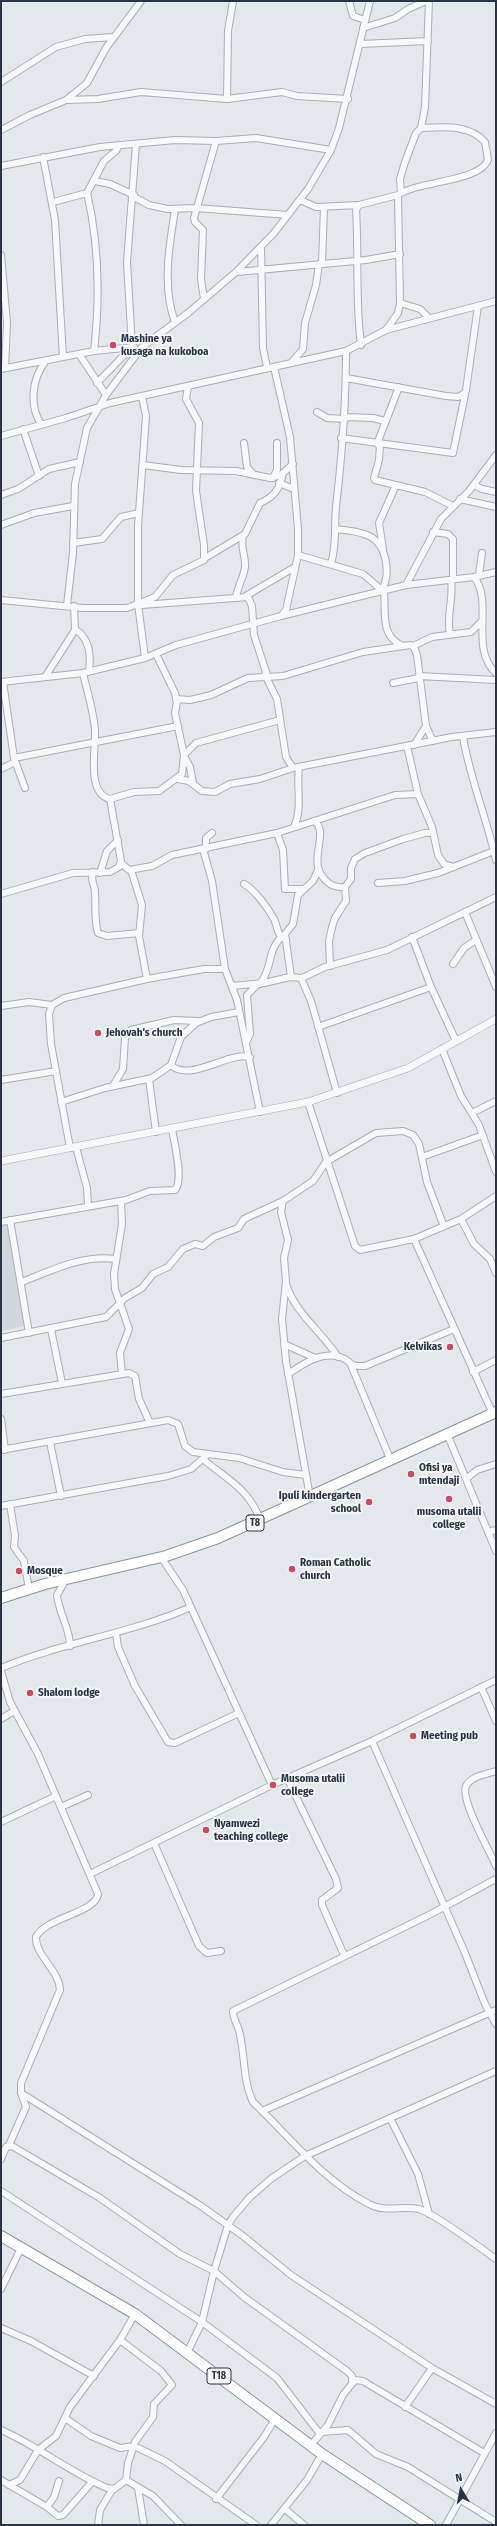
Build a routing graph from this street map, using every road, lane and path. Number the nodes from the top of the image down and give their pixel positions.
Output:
1 (141, 1) edge
2 (233, 1) edge
3 (349, 1) edge
4 (370, 1) edge
5 (426, 1) edge
6 (429, 1) edge
7 (365, 20) junction
8 (364, 28) junction
9 (113, 37) junction
10 (428, 41) junction
11 (360, 44) junction
12 (1, 82) edge
13 (227, 99) junction
14 (348, 99) junction
15 (66, 100) junction
16 (421, 128) junction
17 (1, 130) edge
18 (216, 141) junction
19 (136, 144) junction
20 (119, 145) junction
21 (331, 150) junction
22 (43, 157) junction
23 (1, 166) edge
24 (95, 182) junction
25 (87, 193) junction
26 (399, 194) junction
27 (134, 196) junction
28 (300, 200) junction
29 (53, 202) junction
30 (359, 205) junction
31 (324, 207) junction
32 (196, 208) junction
33 (175, 210) junction
34 (288, 216) junction
35 (261, 247) junction
36 (400, 254) junction
37 (1, 255) edge
38 (356, 260) junction
39 (321, 263) junction
40 (262, 268) junction
41 (236, 272) junction
42 (204, 299) junction
43 (496, 301) edge
44 (400, 303) junction
45 (478, 306) junction
46 (428, 317) junction
47 (175, 322) junction
48 (386, 330) junction
49 (360, 345) junction
50 (132, 347) junction
51 (142, 347) junction
52 (94, 351) junction
53 (346, 351) junction
54 (79, 354) junction
55 (63, 358) junction
56 (45, 362) junction
57 (292, 362) junction
58 (274, 366) junction
59 (267, 367) junction
60 (3, 369) edge
61 (346, 378) junction
62 (97, 383) junction
63 (188, 386) junction
64 (399, 387) junction
65 (465, 392) junction
66 (106, 395) junction
67 (142, 397) junction
68 (100, 407) junction
69 (317, 412) dead end
70 (345, 418) junction
71 (385, 421) junction
72 (41, 424) junction
73 (23, 429) junction
74 (1, 436) edge
75 (341, 438) junction
76 (244, 443) dead end
77 (277, 443) dead end
78 (378, 444) junction
79 (496, 455) edge
80 (80, 462) junction
81 (293, 464) junction
82 (143, 465) junction
83 (197, 470) junction
84 (283, 473) junction
85 (255, 475) junction
86 (39, 476) junction
87 (273, 478) junction
88 (279, 483) junction
89 (474, 484) junction
90 (396, 485) junction
91 (294, 489) junction
92 (496, 492) edge
93 (1, 495) edge
94 (460, 499) junction
95 (73, 506) junction
96 (453, 506) junction
97 (496, 507) edge
98 (139, 513) junction
99 (1, 524) edge
100 (336, 529) junction
101 (433, 532) junction
102 (243, 536) junction
103 (73, 543) junction
104 (383, 550) junction
105 (482, 553) dead end
106 (298, 555) junction
107 (205, 558) junction
108 (332, 564) junction
109 (295, 567) junction
110 (496, 572) edge
111 (477, 576) junction
112 (452, 580) junction
113 (406, 585) junction
114 (383, 591) junction
115 (236, 597) junction
116 (244, 597) junction
117 (1, 600) edge
118 (138, 604) junction
119 (67, 605) junction
120 (74, 606) junction
121 (281, 616) junction
122 (481, 622) junction
123 (252, 626) junction
124 (75, 629) junction
125 (450, 634) junction
126 (401, 646) junction
127 (413, 646) junction
128 (156, 654) junction
129 (145, 658) junction
130 (89, 671) junction
131 (82, 673) junction
132 (496, 673) edge
133 (266, 675) junction
134 (45, 677) junction
135 (419, 677) junction
136 (496, 680) edge
137 (2, 682) edge
138 (393, 683) dead end
139 (176, 700) junction
140 (280, 720) junction
141 (178, 726) junction
142 (426, 726) junction
143 (496, 732) edge
144 (463, 737) junction
145 (433, 741) junction
146 (94, 743) junction
147 (411, 746) junction
148 (184, 756) junction
149 (14, 760) junction
150 (296, 768) junction
151 (1, 770) edge
152 (178, 779) junction
153 (193, 783) junction
154 (25, 788) dead end
155 (418, 794) junction
156 (110, 799) junction
157 (314, 821) junction
158 (294, 827) junction
159 (212, 833) dead end
160 (277, 833) junction
161 (434, 833) junction
162 (118, 840) junction
163 (494, 841) edge
164 (205, 849) junction
165 (494, 851) junction
166 (496, 860) edge
167 (121, 863) junction
168 (454, 867) junction
169 (131, 870) junction
170 (318, 870) junction
171 (93, 872) junction
172 (100, 873) junction
173 (378, 883) dead end
174 (244, 884) dead end
175 (345, 888) junction
176 (303, 889) junction
177 (1, 894) edge
178 (496, 897) edge
179 (465, 912) junction
180 (139, 932) junction
181 (412, 937) junction
182 (283, 939) junction
183 (476, 940) junction
184 (453, 964) dead end
185 (330, 966) junction
186 (225, 969) junction
187 (291, 977) junction
188 (301, 978) junction
189 (147, 979) junction
190 (260, 984) junction
191 (232, 986) junction
192 (496, 987) edge
193 (431, 988) junction
194 (52, 1005) junction
195 (1, 1006) edge
196 (239, 1012) junction
197 (496, 1020) edge
198 (198, 1021) junction
199 (318, 1027) junction
200 (456, 1041) junction
201 (246, 1043) junction
202 (442, 1049) junction
203 (250, 1057) junction
204 (171, 1065) junction
205 (56, 1071) junction
206 (149, 1079) junction
207 (1, 1080) edge
208 (113, 1086) junction
209 (337, 1093) junction
210 (496, 1101) edge
211 (61, 1102) junction
212 (308, 1102) junction
213 (260, 1112) junction
214 (472, 1113) junction
215 (172, 1129) junction
216 (156, 1132) junction
217 (483, 1135) junction
218 (73, 1148) junction
219 (422, 1157) junction
220 (1, 1162) edge
221 (326, 1162) junction
222 (496, 1172) edge
223 (496, 1196) edge
224 (121, 1201) junction
225 (283, 1201) junction
226 (88, 1205) junction
227 (461, 1219) junction
228 (10, 1220) junction
229 (1, 1222) edge
230 (443, 1224) junction
231 (414, 1238) junction
232 (115, 1259) junction
233 (496, 1273) edge
234 (22, 1282) junction
235 (286, 1282) junction
236 (120, 1304) junction
237 (51, 1329) junction
238 (454, 1329) junction
239 (29, 1333) junction
240 (1, 1338) edge
241 (284, 1344) junction
242 (338, 1357) junction
243 (315, 1358) junction
244 (496, 1360) edge
245 (351, 1366) junction
246 (472, 1372) junction
247 (122, 1374) junction
248 (288, 1374) junction
249 (62, 1383) junction
250 (1, 1394) edge
251 (495, 1413) edge
252 (1, 1419) edge
253 (150, 1423) junction
254 (448, 1436) junction
255 (50, 1442) junction
256 (3, 1450) edge
257 (205, 1458) junction
258 (391, 1461) junction
259 (496, 1464) edge
260 (305, 1475) junction
261 (466, 1479) junction
262 (61, 1496) junction
263 (310, 1497) junction
264 (10, 1504) junction
265 (1, 1506) edge
266 (260, 1520) junction
267 (496, 1530) edge
268 (488, 1532) junction
269 (496, 1551) edge
270 (161, 1557) junction
271 (66, 1579) junction
272 (30, 1589) junction
273 (1, 1598) edge
274 (191, 1607) junction
275 (116, 1633) junction
276 (70, 1646) junction
277 (1, 1670) edge
278 (496, 1680) edge
279 (481, 1687) junction
280 (14, 1711) junction
281 (239, 1713) junction
282 (1, 1719) edge
283 (496, 1721) edge
284 (372, 1741) junction
285 (496, 1771) edge
286 (287, 1778) junction
287 (272, 1785) junction
288 (88, 1795) dead end
289 (56, 1796) junction
290 (61, 1807) junction
291 (1, 1822) edge
292 (154, 1844) junction
293 (496, 1866) edge
294 (90, 1874) junction
295 (496, 1879) edge
296 (445, 1906) junction
297 (221, 1951) dead end
298 (344, 1955) junction
299 (496, 2010) edge
300 (489, 2014) junction
301 (496, 2024) edge
302 (496, 2070) edge
303 (21, 2093) junction
304 (262, 2111) junction
305 (390, 2118) junction
306 (8, 2145) junction
307 (305, 2156) junction
308 (1, 2159) edge
309 (1, 2191) edge
310 (429, 2214) junction
311 (228, 2225) junction
312 (1, 2236) edge
313 (22, 2246) junction
314 (496, 2259) edge
315 (214, 2271) junction
316 (1, 2289) edge
317 (135, 2314) junction
318 (202, 2322) junction
319 (1, 2328) edge
320 (120, 2340) junction
321 (188, 2351) junction
322 (432, 2368) junction
323 (94, 2376) junction
324 (352, 2381) junction
325 (496, 2404) edge
326 (405, 2407) junction
327 (65, 2418) junction
328 (275, 2419) junction
329 (1, 2430) edge
330 (321, 2433) junction
331 (496, 2433) edge
332 (311, 2445) junction
333 (134, 2446) junction
334 (38, 2450) junction
335 (484, 2453) junction
336 (322, 2454) junction
337 (1, 2480) edge
338 (126, 2480) junction
339 (59, 2481) dead end
340 (92, 2482) junction
341 (9, 2485) junction
342 (138, 2488) junction
343 (112, 2490) junction
344 (216, 2499) junction
345 (460, 2502) junction
346 (47, 2507) junction
347 (285, 2509) junction
348 (496, 2522) edge
349 (98, 2525) edge
350 (144, 2525) edge
351 (181, 2525) edge
352 (256, 2525) edge
353 (271, 2525) edge
354 (304, 2525) edge
355 (430, 2525) edge
356 (446, 2525) edge

1 - 9 street
2 - 13 street
3 - 7 street
4 - 7 street
5 - 8 street
6 - 10 street
7 - 8 street
8 - 11 street
9 - 12 street
9 - 15 street
10 - 11 street
10 - 16 street
11 - 14 street
13 - 14 street
13 - 15 street
14 - 21 street
15 - 17 street
16 - 26 street
16 - 26 street
18 - 19 street
18 - 21 street
18 - 32 street
19 - 20 street
19 - 27 street
20 - 22 street
20 - 24 street
21 - 28 street
22 - 23 street
22 - 29 street
24 - 25 street
24 - 27 street
25 - 29 street
25 - 52 street
26 - 30 street
26 - 36 street
27 - 33 street
27 - 50 street
28 - 31 street
28 - 34 street
29 - 55 street
30 - 31 street
30 - 38 street
31 - 39 street
32 - 33 street
32 - 34 street
32 - 42 street
33 - 47 street
34 - 35 street
35 - 40 street
35 - 41 street
36 - 38 street
36 - 44 street
37 - 60 street
38 - 39 street
38 - 49 street
39 - 40 street
39 - 57 street
40 - 41 street
40 - 59 street
41 - 42 street
42 - 47 street
43 - 45 street
44 - 46 street
44 - 48 street
45 - 46 street
45 - 65 street
46 - 48 street
47 - 51 street
48 - 49 street
49 - 53 street
50 - 51 street
50 - 52 street
50 - 62 street
51 - 66 street
52 - 54 street
53 - 57 street
53 - 61 street
54 - 55 street
54 - 62 street
55 - 56 street
56 - 60 street
56 - 72 street
57 - 58 street
58 - 59 street
58 - 81 street
59 - 63 street
61 - 64 street
61 - 70 street
62 - 66 street
63 - 67 street
63 - 83 street
64 - 65 street
64 - 71 street
65 - 78 street
66 - 68 street
67 - 68 street
67 - 82 street
68 - 72 street
68 - 80 street
69 - 70 street
70 - 71 street
70 - 75 street
71 - 78 street
72 - 73 street
73 - 74 street
73 - 86 street
75 - 78 street
75 - 100 street
76 - 85 street
77 - 87 street
78 - 90 street
79 - 89 street
80 - 86 street
80 - 95 street
81 - 84 street
81 - 91 street
82 - 83 street
82 - 98 street
83 - 85 street
83 - 107 street
84 - 87 street
84 - 88 street
85 - 87 street
86 - 93 street
88 - 91 street
88 - 102 street
89 - 92 street
89 - 94 street
90 - 96 street
90 - 104 street
91 - 106 street
94 - 96 street
94 - 97 street
95 - 99 street
95 - 103 street
96 - 101 street
98 - 103 street
98 - 118 street
100 - 104 street
100 - 108 street
101 - 112 street
101 - 113 street
102 - 107 street
102 - 115 street
103 - 119 street
104 - 114 street
105 - 111 street
106 - 108 street
106 - 109 street
107 - 118 street
108 - 114 street
109 - 116 street
109 - 121 street
110 - 111 street
111 - 112 street
111 - 122 street
112 - 113 street
112 - 125 street
113 - 114 street
114 - 121 street
114 - 126 street
115 - 116 street
115 - 118 street
116 - 123 street
117 - 119 street
118 - 120 street
118 - 129 street
119 - 120 street
120 - 124 street
121 - 123 street
122 - 125 street
122 - 132 street
123 - 128 street
123 - 133 street
124 - 130 street
124 - 134 street
125 - 127 street
126 - 127 street
126 - 133 street
127 - 135 street
128 - 129 street
128 - 139 street
129 - 130 street
130 - 131 street
131 - 134 street
131 - 146 street
133 - 139 street
133 - 140 street
134 - 137 street
135 - 136 street
135 - 138 street
135 - 142 street
137 - 149 street
139 - 141 street
140 - 148 street
140 - 150 street
141 - 146 street
141 - 148 street
142 - 145 street
142 - 147 street
143 - 144 street
144 - 145 street
144 - 163 street
145 - 147 street
146 - 149 street
146 - 156 street
147 - 150 street
147 - 155 street
148 - 152 street
148 - 153 street
149 - 151 street
149 - 154 street
150 - 153 street
150 - 158 street
152 - 153 street
152 - 156 street
155 - 157 street
155 - 161 street
156 - 162 street
157 - 158 street
157 - 170 street
158 - 160 street
159 - 164 street
160 - 164 street
160 - 176 street
161 - 168 street
161 - 175 street
162 - 167 street
162 - 172 street
163 - 165 street
164 - 169 street
164 - 186 street
165 - 166 street
165 - 168 street
167 - 169 street
167 - 172 street
168 - 173 street
169 - 180 street
170 - 175 street
170 - 176 street
171 - 172 street
171 - 177 street
171 - 180 street
174 - 182 street
175 - 185 street
176 - 182 street
178 - 179 street
179 - 181 street
179 - 183 street
180 - 189 street
181 - 185 street
181 - 193 street
182 - 187 street
182 - 190 street
183 - 184 street
183 - 192 street
185 - 188 street
186 - 189 street
186 - 191 street
187 - 188 street
187 - 190 street
188 - 199 street
189 - 194 street
190 - 191 street
190 - 201 street
191 - 196 street
193 - 199 street
193 - 200 street
194 - 195 street
194 - 205 street
196 - 198 street
196 - 201 street
197 - 200 street
198 - 204 street
198 - 208 street
199 - 209 street
200 - 202 street
201 - 203 street
202 - 209 street
202 - 214 street
203 - 204 street
203 - 213 street
204 - 206 street
205 - 207 street
205 - 211 street
206 - 208 street
206 - 216 street
208 - 211 street
209 - 212 street
210 - 214 street
211 - 218 street
212 - 213 street
212 - 221 street
213 - 215 street
214 - 217 street
215 - 216 street
215 - 224 street
216 - 218 street
217 - 219 street
217 - 222 street
218 - 220 street
218 - 226 street
219 - 221 street
219 - 230 street
221 - 225 street
221 - 231 street
223 - 227 street
224 - 226 street
224 - 232 street
225 - 235 street
225 - 236 street
226 - 228 street
227 - 230 street
227 - 233 street
228 - 229 street
228 - 234 street
230 - 231 street
231 - 238 street
232 - 234 street
232 - 236 street
234 - 239 street
235 - 241 street
235 - 242 street
236 - 237 street
236 - 247 street
237 - 239 street
237 - 249 street
238 - 245 street
238 - 246 street
239 - 240 street
241 - 243 street
241 - 248 street
242 - 243 street
242 - 245 street
243 - 248 street
244 - 246 street
245 - 258 street
246 - 251 street
247 - 249 street
247 - 253 street
248 - 260 street
249 - 250 street
251 - 254 highway, T8
252 - 256 street
253 - 255 street
253 - 257 street
254 - 258 highway, T8
254 - 261 street
255 - 256 street
255 - 262 street
257 - 260 street
257 - 262 street
257 - 266 street
258 - 263 highway, T8
259 - 261 street
260 - 263 street
261 - 268 street
262 - 264 street
263 - 266 highway, T8
264 - 265 street
264 - 272 street
266 - 270 highway, T8
267 - 268 street
268 - 269 street
270 - 271 highway, T8
270 - 274 street
271 - 272 highway, T8
271 - 276 street
272 - 273 highway, T8
274 - 275 street
274 - 281 street
275 - 276 street
275 - 281 street
276 - 277 street
277 - 280 street
278 - 279 street
279 - 283 street
279 - 284 street
280 - 282 street
280 - 289 street
281 - 287 street
284 - 286 street
284 - 296 street
285 - 293 street
286 - 287 street
286 - 298 street
287 - 292 street
288 - 290 street
289 - 290 street
289 - 291 street
290 - 294 street
292 - 294 street
292 - 297 street
294 - 303 street
295 - 296 street
296 - 298 street
296 - 300 street
298 - 304 street
299 - 300 street
300 - 301 street
300 - 304 street
302 - 305 street
303 - 306 street
303 - 311 street
304 - 307 street
305 - 307 street
305 - 310 street
306 - 308 street
306 - 315 street
307 - 310 street
307 - 311 street
309 - 318 street
310 - 314 street
311 - 315 street
311 - 322 street
312 - 313 highway, T18
313 - 316 street
313 - 317 highway, T18
315 - 318 street
315 - 324 street
317 - 320 street
317 - 321 highway, T18
318 - 321 street
318 - 330 street
319 - 323 street
320 - 323 street
320 - 333 street
321 - 328 highway, T18
322 - 325 street
322 - 326 street
323 - 327 street
324 - 326 street
324 - 330 street
326 - 335 street
327 - 333 street
327 - 334 street
328 - 332 highway, T18
328 - 344 street
329 - 334 street
330 - 332 street
330 - 345 street
331 - 335 street
332 - 336 highway, T18
333 - 338 street
333 - 344 street
334 - 340 street
334 - 341 street
335 - 345 street
336 - 347 street
336 - 355 highway, T18
337 - 341 street
338 - 342 street
338 - 343 street
339 - 346 street
340 - 343 street
340 - 346 street
341 - 346 street
342 - 350 street
342 - 351 street
343 - 349 street
344 - 352 street
345 - 348 street
345 - 356 street
347 - 353 street
347 - 354 street

